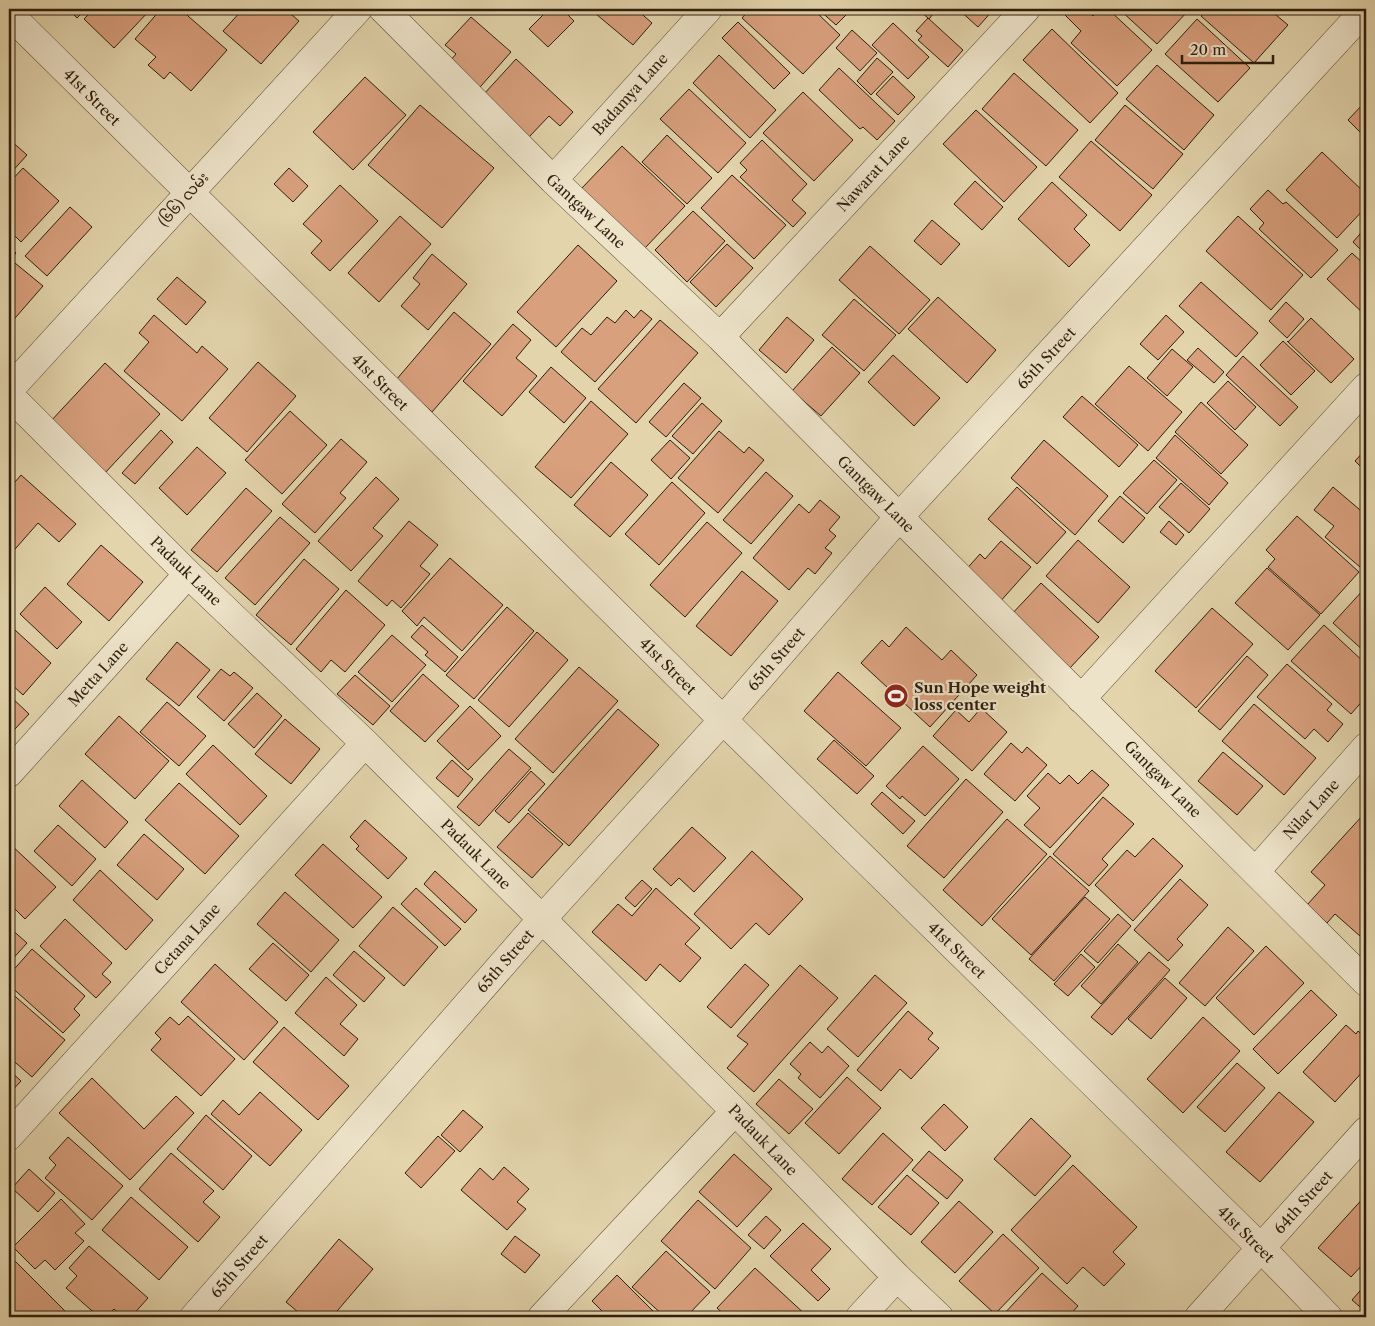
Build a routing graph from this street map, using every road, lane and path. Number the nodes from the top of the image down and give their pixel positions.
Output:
1 (358, 9) edge
2 (383, 9) edge
3 (708, 9) edge
4 (1026, 9) edge
5 (1366, 9) edge
6 (9, 14) edge
7 (553, 180) junction
8 (188, 193) junction
9 (720, 337) junction
10 (1366, 387) edge
11 (9, 390) edge
12 (9, 395) edge
13 (899, 517) junction
14 (188, 574) junction
15 (1081, 699) junction
16 (722, 720) junction
17 (365, 743) junction
18 (1366, 747) edge
19 (9, 773) edge
20 (1256, 871) junction
21 (542, 919) junction
22 (1366, 982) edge
23 (735, 1111) junction
24 (1366, 1131) edge
25 (9, 1136) edge
26 (1261, 1248) junction
27 (897, 1277) junction
28 (194, 1317) edge
29 (542, 1317) edge
30 (860, 1317) edge
31 (939, 1317) edge
32 (1199, 1317) edge
33 (1328, 1317) edge

1 - 8 street, (၆၆) လမ်း
2 - 7 street, Gantgaw Lane
3 - 7 street, Badamya Lane
4 - 9 street, Nawarat Lane
5 - 13 street, 65th Street
6 - 8 street, 41st Street
7 - 9 street, Gantgaw Lane
8 - 11 street, (၆၆) လမ်း
8 - 16 street, 41st Street
9 - 13 street, Gantgaw Lane
10 - 15 street
12 - 14 street, Padauk Lane
13 - 15 street, Gantgaw Lane
13 - 16 street, 65th Street
14 - 17 street, Padauk Lane
14 - 19 street, Metta Lane
15 - 20 street, Gantgaw Lane
16 - 21 street, 65th Street
16 - 26 street, 41st Street
17 - 21 street, Padauk Lane
17 - 25 street, Cetana Lane
18 - 20 street, Nilar Lane
20 - 22 street, Gantgaw Lane
21 - 23 street, Padauk Lane
21 - 28 street, 65th Street
23 - 27 street, Padauk Lane
23 - 29 street
24 - 26 street, 64th Street
26 - 32 street, 64th Street
26 - 33 street, 41st Street
27 - 30 street
27 - 31 street, Padauk Lane

